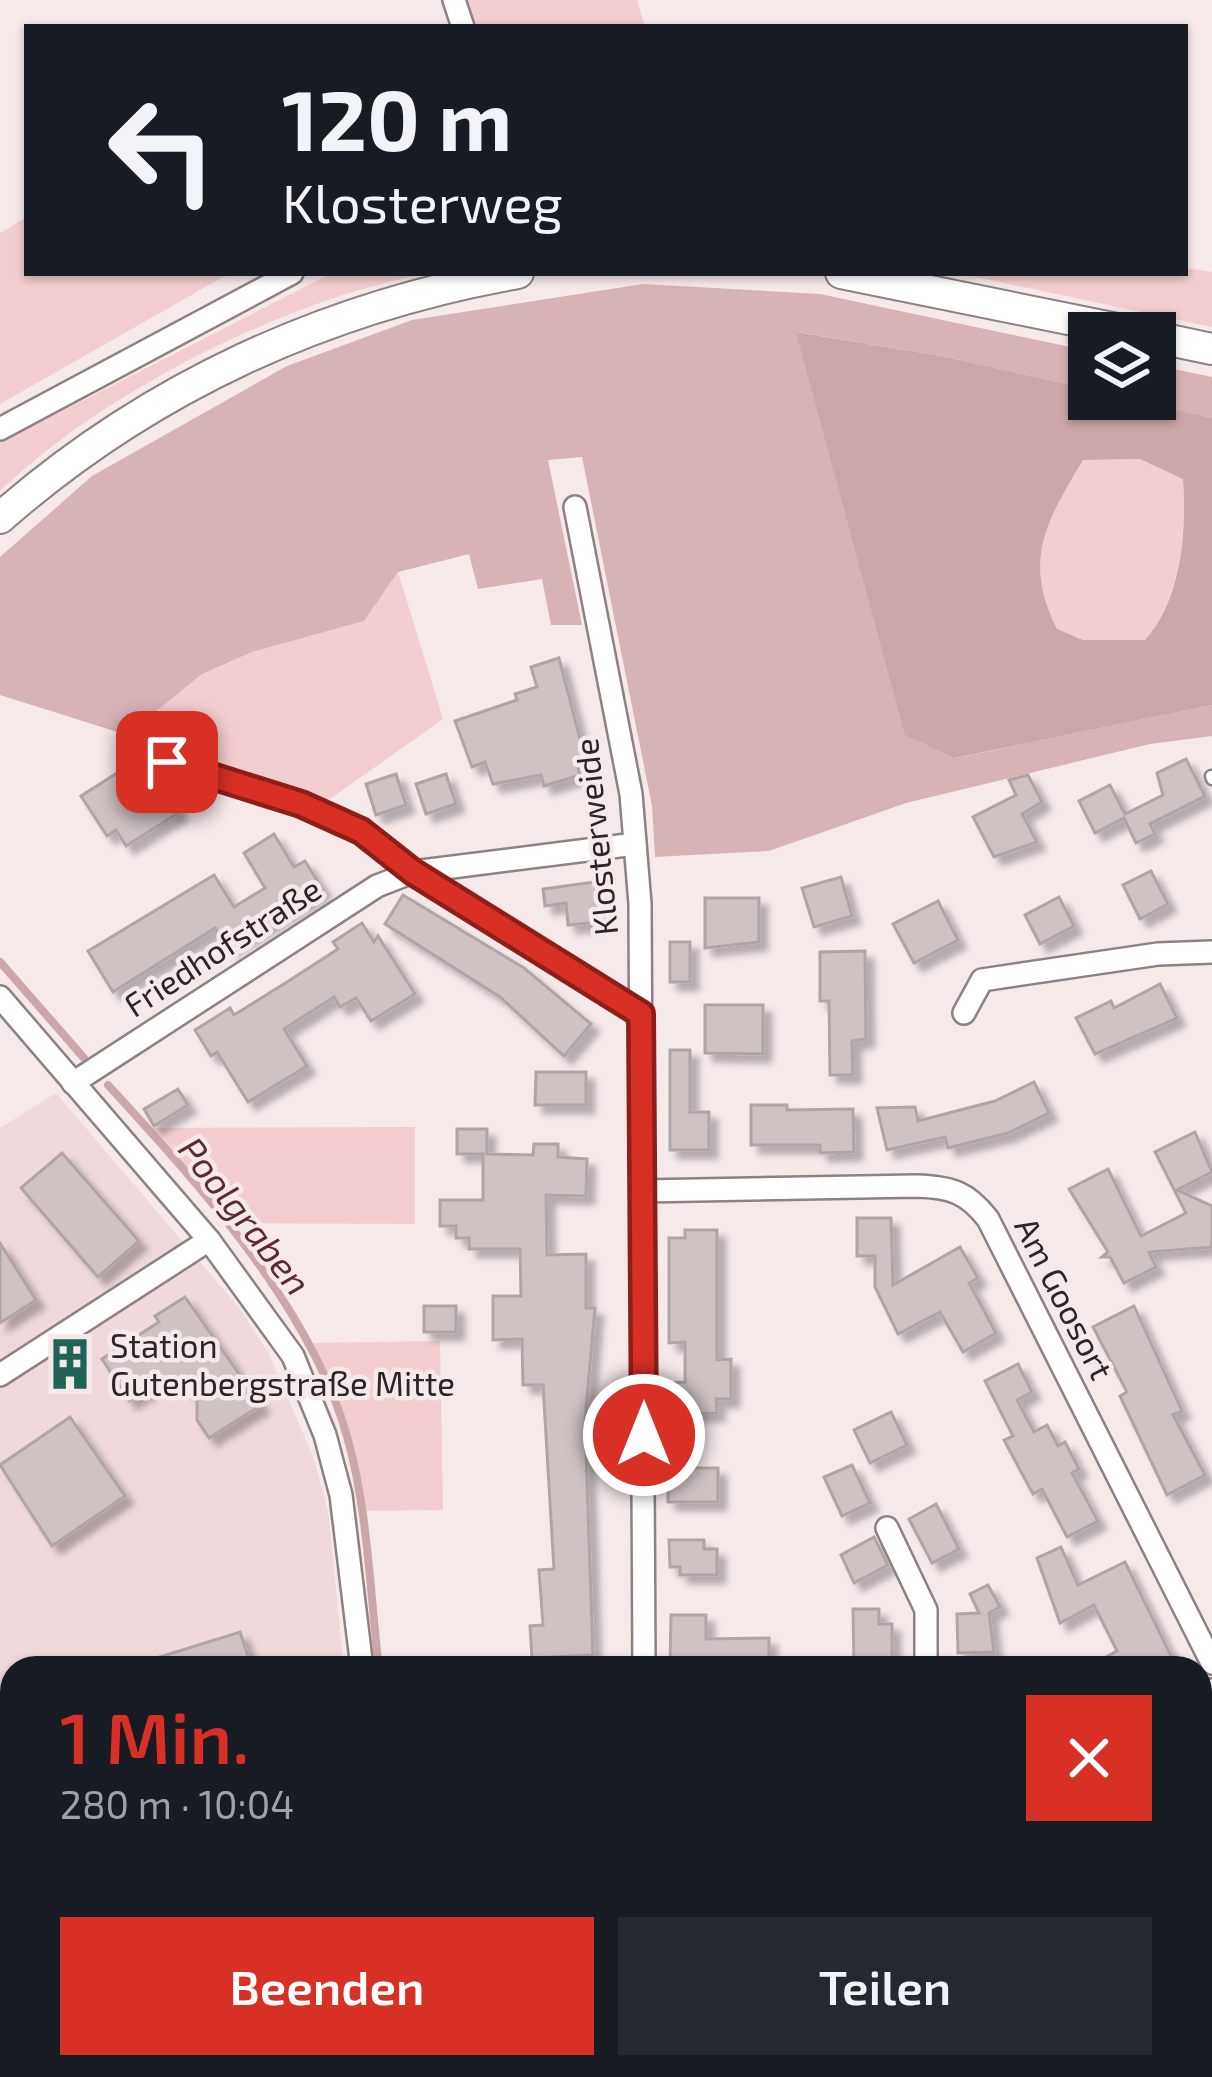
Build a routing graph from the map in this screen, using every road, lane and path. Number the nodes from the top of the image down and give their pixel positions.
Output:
1 (286, 276) edge
2 (506, 276) edge
3 (856, 276) edge
4 (1068, 319) edge
5 (1176, 341) edge
6 (1212, 349) edge
7 (0, 430) edge
8 (574, 507) dead end
9 (0, 518) edge
10 (167, 762) dead end
11 (635, 844) junction
12 (413, 872) junction
13 (1212, 952) edge
14 (0, 997) edge
15 (964, 1013) dead end
16 (641, 1014) junction
17 (73, 1083) junction
18 (643, 1191) junction
19 (209, 1240) junction
20 (0, 1376) edge
21 (887, 1528) dead end
22 (361, 1656) edge
23 (644, 1656) edge
24 (926, 1656) edge
25 (1208, 1656) edge

1 - 7 street
2 - 9 main road
3 - 4 main road
5 - 6 main road
8 - 11 street, Klosterweide
10 - 12 lane
11 - 12 street, Friedhofstraße
11 - 16 street, Klosterweide
12 - 16 street
12 - 17 street, Friedhofstraße
13 - 15 street
14 - 17 street
16 - 18 street, Klosterweide
17 - 19 street
18 - 23 street, Klosterweide
18 - 25 street, Am Goosort
19 - 20 street
19 - 22 street
21 - 24 street

